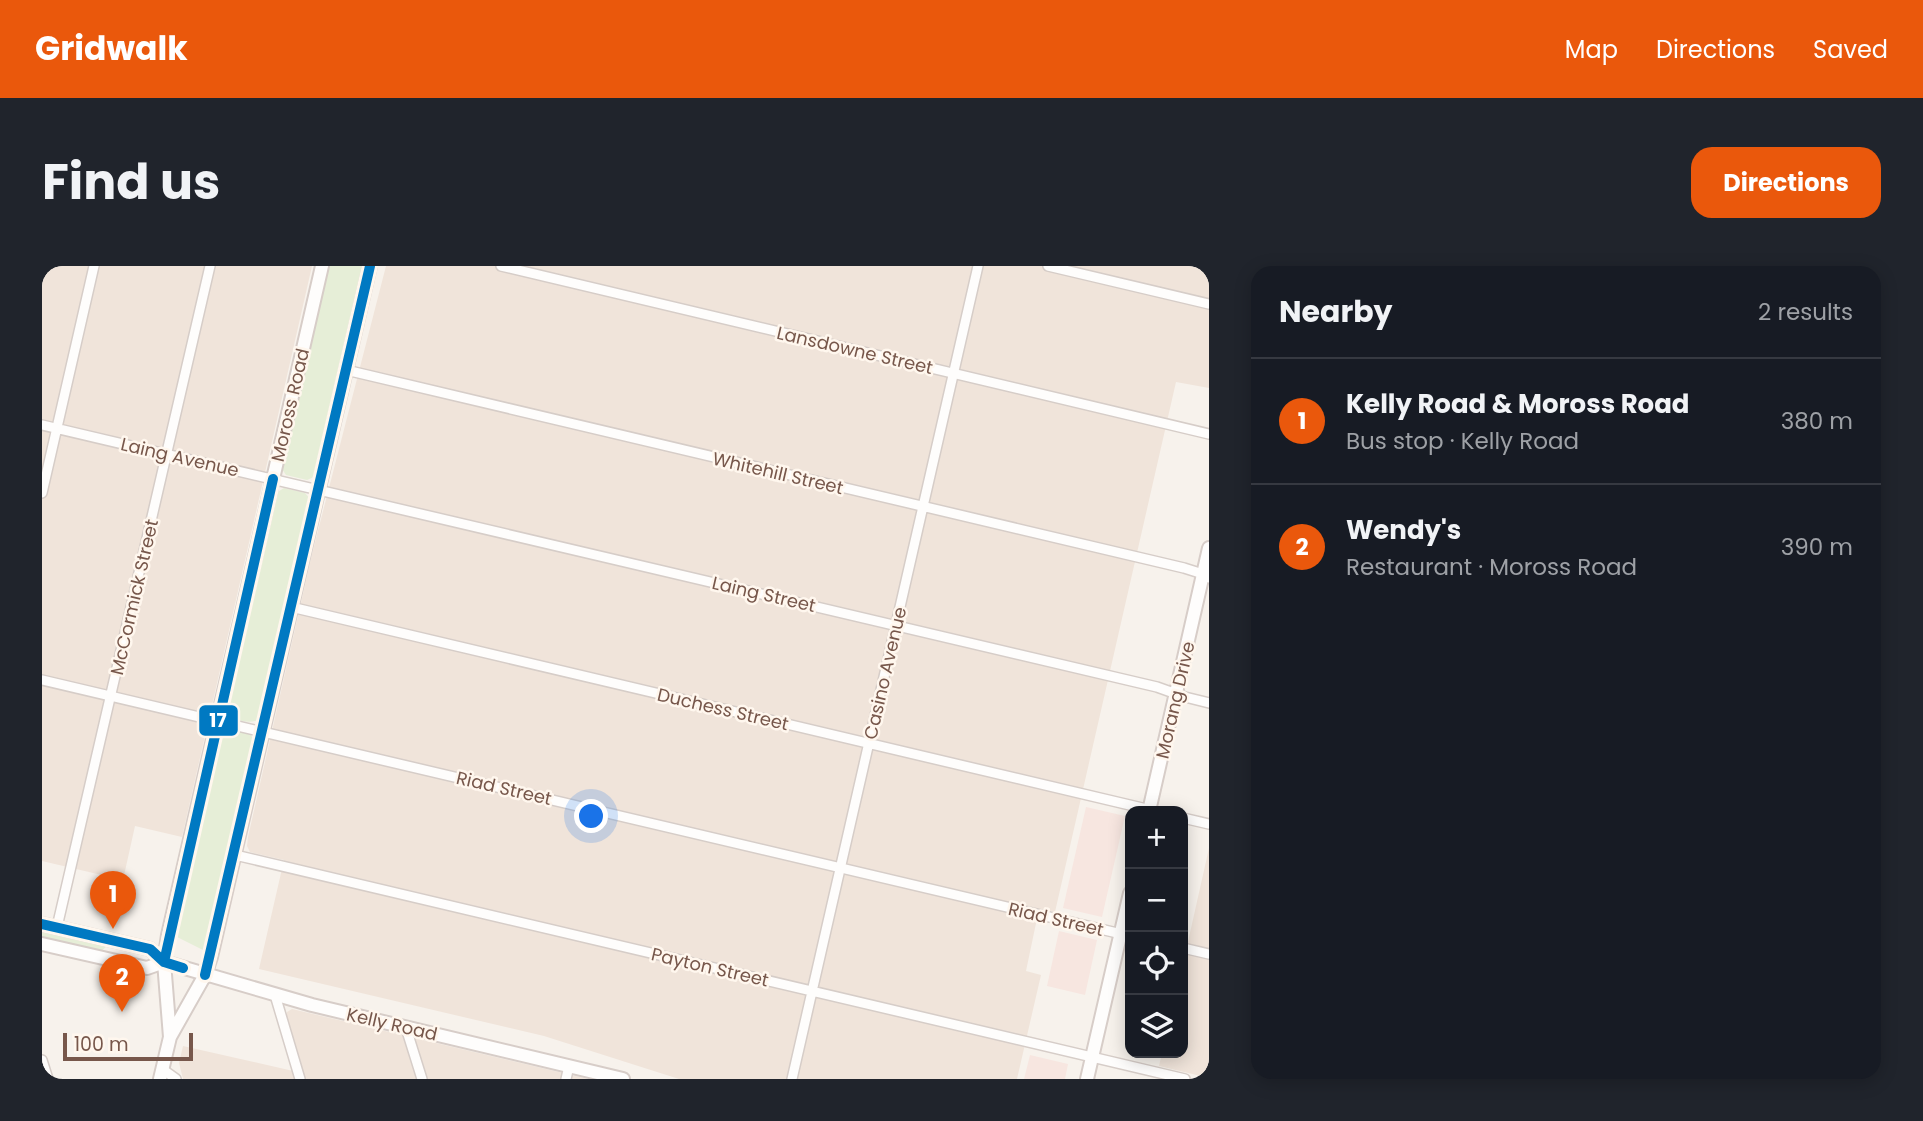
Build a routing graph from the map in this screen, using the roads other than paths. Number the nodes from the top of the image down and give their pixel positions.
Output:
1 (94, 266) edge
2 (210, 266) edge
3 (322, 266) edge
4 (370, 266) edge
5 (501, 266) edge
6 (978, 266) edge
7 (1048, 266) edge
8 (1209, 304) edge
9 (346, 370) junction
10 (954, 374) junction
11 (42, 425) edge
12 (57, 429) junction
13 (1209, 434) edge
14 (167, 454) junction
15 (273, 479) junction
16 (318, 489) junction
17 (42, 493) edge
18 (923, 507) junction
19 (1209, 548) edge
20 (1206, 576) edge
21 (292, 607) junction
22 (896, 625) junction
23 (42, 680) edge
24 (1176, 694) junction
25 (111, 696) junction
26 (1209, 703) edge
27 (218, 721) junction
28 (263, 731) junction
29 (869, 744) junction
30 (1130, 806) edge
31 (1152, 806) edge
32 (1188, 819) edge
33 (1209, 824) edge
34 (234, 855) junction
35 (841, 868) junction
36 (42, 924) edge
37 (57, 927) junction
38 (1125, 935) edge
39 (1125, 939) edge
40 (113, 940) junction
41 (42, 944) edge
42 (1188, 949) edge
43 (1209, 954) edge
44 (108, 959) junction
45 (164, 962) junction
46 (205, 975) junction
47 (812, 992) junction
48 (275, 995) junction
49 (406, 1028) junction
50 (170, 1037) junction
51 (1092, 1058) junction
52 (42, 1060) edge
53 (567, 1073) edge
54 (161, 1074) edge
55 (48, 1079) edge
56 (176, 1079) edge
57 (300, 1079) edge
58 (422, 1079) edge
59 (623, 1079) edge
60 (792, 1079) edge
61 (1087, 1079) edge
62 (1185, 1079) edge

1 - 12 street
2 - 14 street, McCormick Street
3 - 15 main road, Moross Road
4 - 9 main road, Moross Road
5 - 10 street, Lansdowne Street
6 - 10 street, Casino Avenue
7 - 8 street
9 - 16 main road, Moross Road
9 - 18 street, Whitehill Street
10 - 13 street, Lansdowne Street
10 - 18 street, Casino Avenue
11 - 12 street, Laing Avenue
12 - 14 street, Laing Avenue
12 - 17 street
14 - 15 street, Laing Avenue
14 - 25 street, McCormick Street
15 - 16 street, Laing Avenue
15 - 27 main road, Moross Road
16 - 21 main road, Moross Road
16 - 22 street, Laing Street
18 - 20 street, Whitehill Street
18 - 22 street, Casino Avenue
19 - 20 main road, Morang Drive
20 - 24 main road, Morang Drive
21 - 28 main road, Moross Road
21 - 29 street, Duchess Street
22 - 24 street, Laing Street
22 - 29 street, Casino Avenue
23 - 25 street, Riad Street
24 - 26 street, Laing Street
24 - 31 main road, Morang Drive
25 - 27 street, Riad Street
25 - 37 street, McCormick Street
27 - 28 street, Riad Street
27 - 45 main road, Moross Road
28 - 34 main road, Moross Road
28 - 35 street, Riad Street
29 - 30 street, Duchess Street
29 - 35 street, Casino Avenue
32 - 33 street
34 - 46 main road, Moross Road
34 - 47 street, Payton Street
35 - 38 street, Riad Street
35 - 47 street, Casino Avenue
36 - 37 main road, Kelly Road
37 - 40 main road, Kelly Road
39 - 51 main road
40 - 44 main road
40 - 45 main road, Kelly Road
41 - 44 main road, Kelly Road
42 - 43 street
44 - 45 main road, Kelly Road
45 - 46 main road, Kelly Road
45 - 50 main road, Moross Road
46 - 48 main road, Kelly Road
46 - 50 main road, Moross Road
47 - 51 street, Payton Street
47 - 60 street, Casino Avenue
48 - 49 main road, Kelly Road
48 - 57 street
49 - 53 main road, Kelly Road
49 - 58 street
50 - 54 main road, Moross Road
51 - 61 main road
51 - 62 street, Payton Street
52 - 55 street
53 - 59 main road, Kelly Road
54 - 56 street

